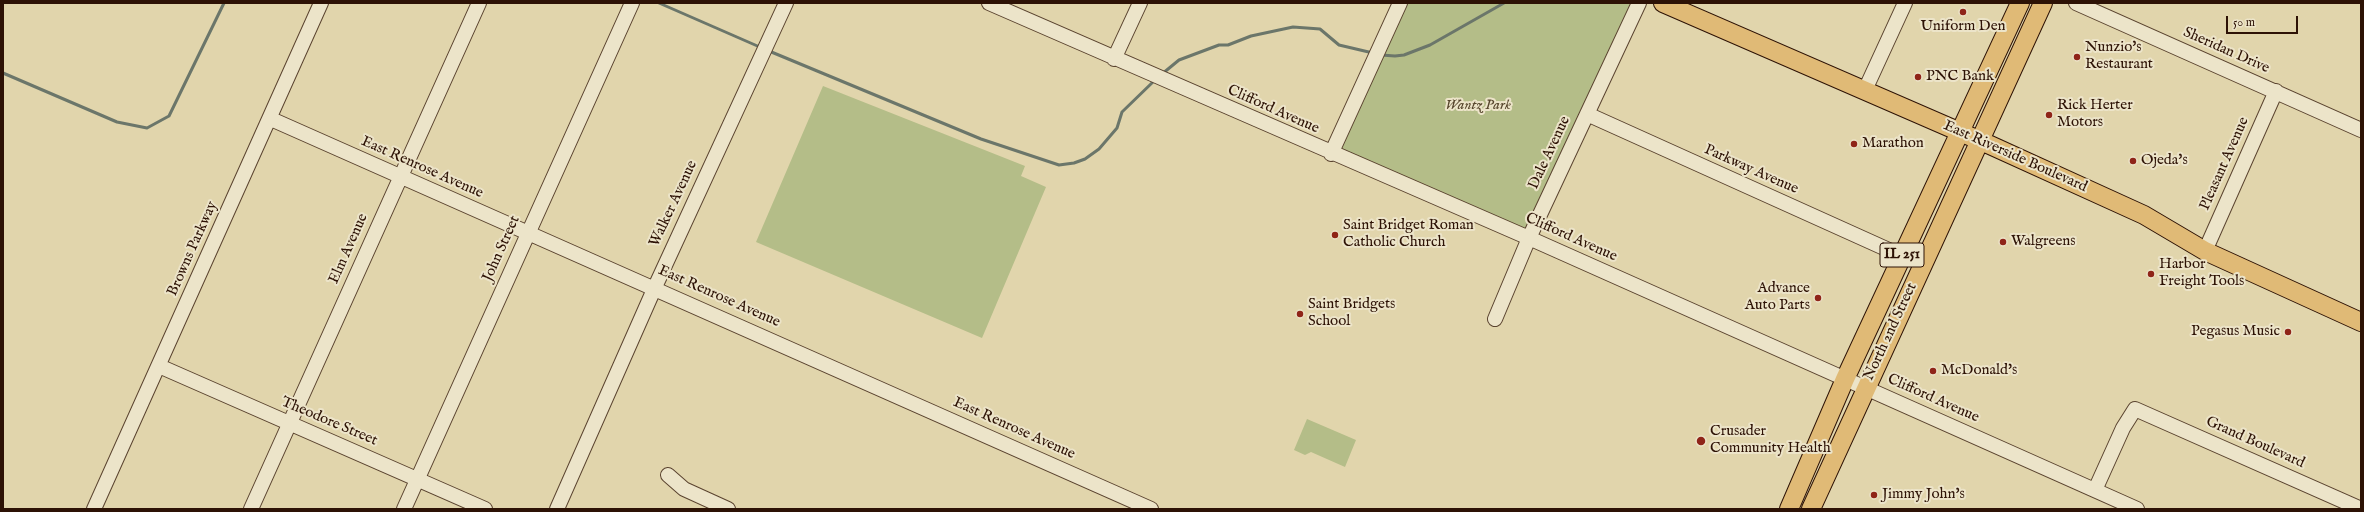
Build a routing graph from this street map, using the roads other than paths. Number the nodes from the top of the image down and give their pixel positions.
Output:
1 (321, 3) edge
2 (479, 3) edge
3 (786, 3) edge
4 (989, 3) edge
5 (1140, 3) edge
6 (1400, 3) edge
7 (1639, 3) edge
8 (1663, 3) edge
9 (1905, 3) edge
10 (2020, 3) edge
11 (2043, 3) edge
12 (2076, 3) edge
13 (631, 5) edge
14 (1114, 59) junction
15 (1865, 90) junction
16 (2276, 92) junction
17 (1587, 114) junction
18 (271, 119) junction
19 (2361, 130) edge
20 (1959, 131) junction
21 (1981, 141) junction
22 (1331, 154) junction
23 (400, 177) junction
24 (528, 233) junction
25 (1529, 238) junction
26 (2205, 251) junction
27 (1902, 256) junction
28 (654, 287) junction
29 (1884, 294) junction
30 (1904, 304) junction
31 (1495, 319) dead end
32 (2361, 322) edge
33 (159, 366) junction
34 (1845, 378) junction
35 (1865, 387) junction
36 (289, 424) junction
37 (668, 475) dead end
38 (417, 479) junction
39 (2095, 490) junction
40 (1795, 507) edge
41 (94, 509) edge
42 (251, 509) edge
43 (404, 509) edge
44 (484, 509) edge
45 (557, 509) edge
46 (728, 509) edge
47 (1151, 509) edge
48 (1811, 509) edge
49 (2137, 509) edge
50 (2361, 509) edge

1 - 18 street, Browns Parkway
2 - 23 street, Elm Avenue
3 - 28 street, Walker Avenue
4 - 14 street, Clifford Avenue
5 - 14 street
6 - 22 street
7 - 17 street, Dale Avenue
8 - 15 main road, East Riverside Boulevard
9 - 15 street
10 - 20 main road, North 2nd Street / IL 251
11 - 21 main road, North 2nd Street / IL 251
12 - 16 street, Sheridan Drive
13 - 24 street, John Street
14 - 22 street, Clifford Avenue
15 - 20 main road, East Riverside Boulevard
16 - 19 street, Sheridan Drive
16 - 26 street, Pleasant Avenue
17 - 25 street, Dale Avenue
17 - 27 street, Parkway Avenue
18 - 23 street, East Renrose Avenue
18 - 33 street, Browns Parkway
20 - 21 main road, East Riverside Boulevard
20 - 27 main road, North 2nd Street / IL 251
21 - 26 main road, East Riverside Boulevard
21 - 30 main road, North 2nd Street / IL 251
22 - 25 street, Clifford Avenue
23 - 24 street, East Renrose Avenue
23 - 36 street, Elm Avenue
24 - 28 street, East Renrose Avenue
24 - 38 street, John Street
25 - 31 street, Dale Avenue
25 - 34 street, Clifford Avenue
26 - 32 main road, East Riverside Boulevard
27 - 29 main road, North 2nd Street / IL 251
28 - 45 street, Walker Avenue
28 - 47 street, East Renrose Avenue
29 - 30 main road
29 - 34 main road, North 2nd Street / IL 251
30 - 35 main road, North 2nd Street / IL 251
33 - 36 street, Theodore Street
33 - 41 street, Browns Parkway
34 - 35 street, Clifford Avenue
34 - 40 main road, North 2nd Street / IL 251
35 - 39 street, Clifford Avenue
35 - 48 main road, North 2nd Street / IL 251
36 - 38 street, Theodore Street
36 - 42 street, Elm Avenue
37 - 46 street
38 - 43 street, John Street
38 - 44 street, Theodore Street
39 - 49 street, Clifford Avenue
39 - 50 street, Grand Boulevard

